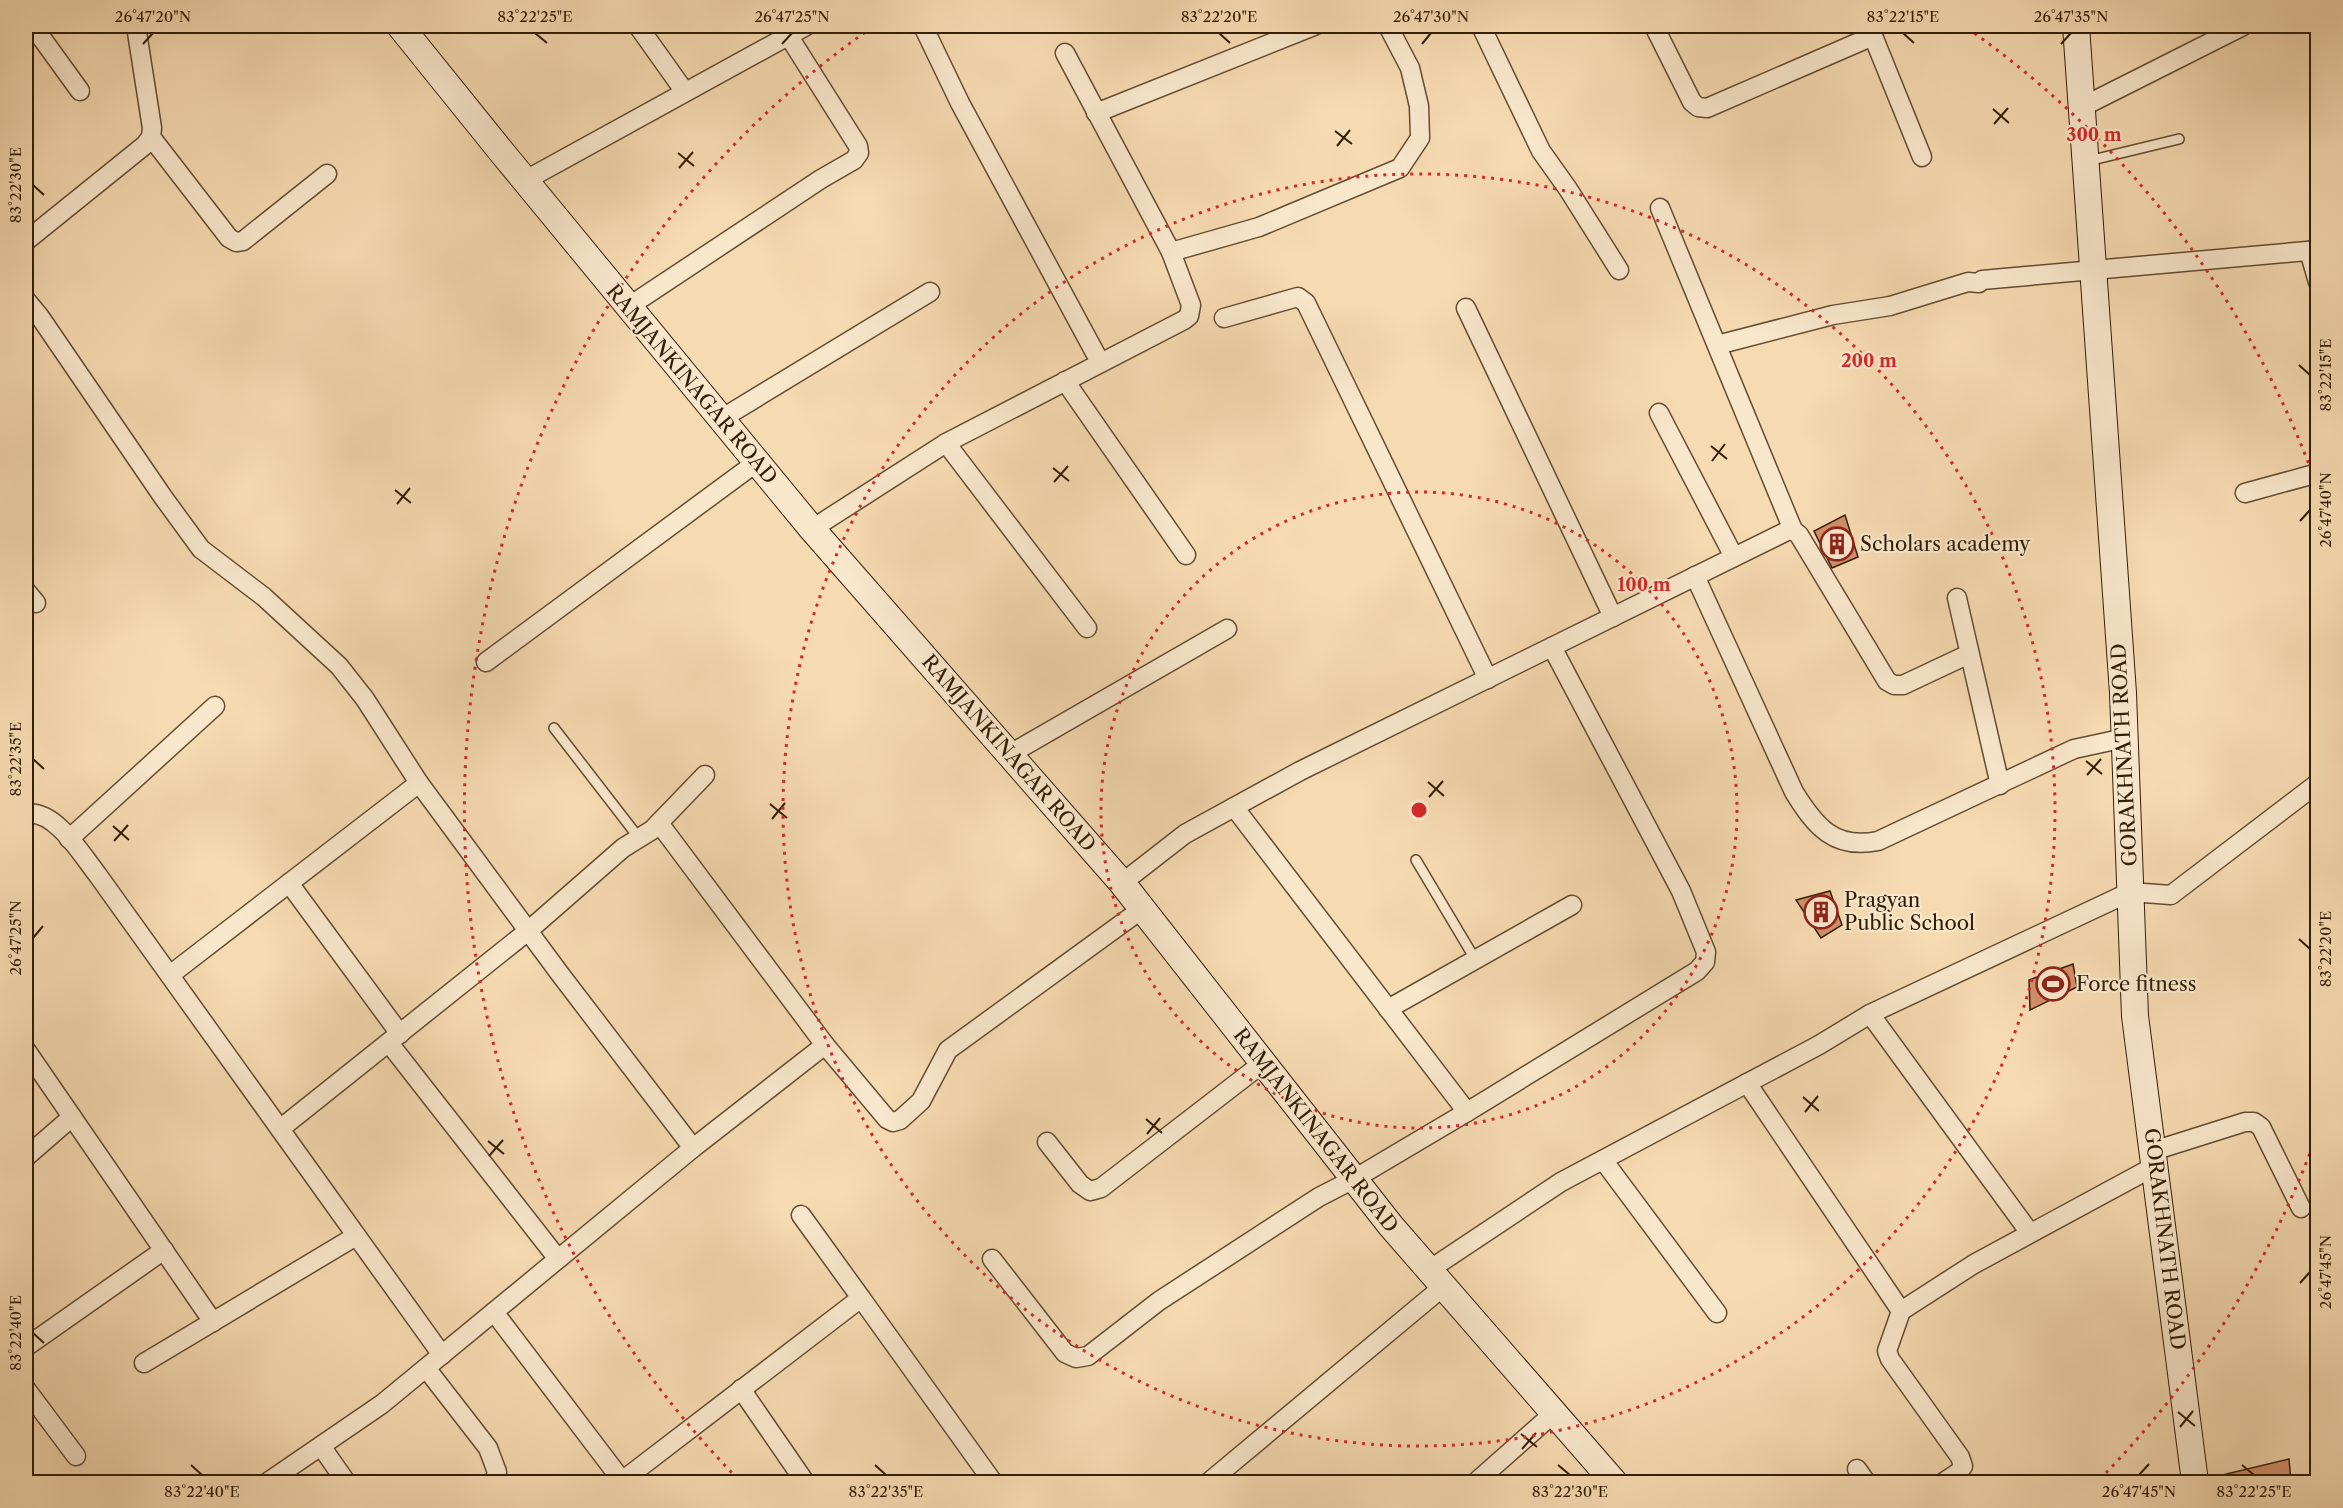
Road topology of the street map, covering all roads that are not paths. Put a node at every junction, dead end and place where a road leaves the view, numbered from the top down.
1 (33, 26) edge
2 (136, 26) edge
3 (400, 26) edge
4 (638, 26) edge
5 (806, 26) edge
6 (923, 26) edge
7 (1314, 26) edge
8 (1388, 26) edge
9 (1481, 26) edge
10 (1654, 26) edge
11 (2076, 26) edge
12 (2243, 26) edge
13 (1871, 31) edge
14 (788, 35) junction
15 (1065, 53) dead end
16 (80, 91) dead end
17 (685, 92) junction
18 (2082, 107) junction
19 (1096, 113) junction
20 (151, 137) junction
21 (2179, 139) dead end
22 (1922, 157) dead end
23 (2086, 162) junction
24 (327, 174) dead end
25 (524, 181) junction
26 (1660, 208) dead end
27 (26, 241) edge
28 (2313, 250) edge
29 (1171, 252) junction
30 (2093, 269) junction
31 (1619, 270) dead end
32 (2318, 282) edge
33 (930, 292) dead end
34 (26, 300) edge
35 (628, 307) junction
36 (1466, 308) dead end
37 (1224, 318) dead end
38 (1717, 345) junction
39 (1100, 362) junction
40 (1065, 381) junction
41 (1659, 413) dead end
42 (721, 419) junction
43 (946, 443) junction
44 (757, 462) junction
45 (2318, 473) edge
46 (2246, 492) dead end
47 (812, 529) junction
48 (1793, 530) junction
49 (1186, 555) dead end
50 (1734, 557) junction
51 (1695, 576) junction
52 (1957, 598) dead end
53 (1613, 617) junction
54 (1087, 628) dead end
55 (1227, 629) dead end
56 (1552, 647) junction
57 (1970, 654) junction
58 (486, 662) dead end
59 (1488, 679) junction
60 (215, 706) dead end
61 (554, 728) dead end
62 (2125, 738) junction
63 (1010, 754) junction
64 (705, 775) dead end
65 (419, 783) junction
66 (2318, 783) edge
67 (2000, 785) junction
68 (1234, 807) junction
69 (26, 814) edge
70 (659, 823) junction
71 (69, 838) junction
72 (639, 838) junction
73 (1416, 860) dead end
74 (289, 883) junction
75 (1122, 883) junction
76 (2130, 891) junction
77 (1572, 905) dead end
78 (1142, 909) junction
79 (528, 931) junction
80 (1476, 959) junction
81 (170, 975) junction
82 (1388, 1009) junction
83 (1870, 1014) junction
84 (395, 1038) junction
85 (825, 1046) junction
86 (26, 1050) edge
87 (1263, 1063) junction
88 (1747, 1083) junction
89 (1467, 1113) junction
90 (72, 1117) junction
91 (280, 1129) junction
92 (1047, 1142) dead end
93 (693, 1148) junction
94 (26, 1157) edge
95 (2154, 1158) junction
96 (1603, 1160) junction
97 (1354, 1179) junction
98 (2301, 1208) dead end
99 (801, 1215) dead end
100 (2030, 1233) junction
101 (356, 1236) junction
102 (164, 1250) junction
103 (558, 1259) junction
104 (992, 1259) dead end
105 (1436, 1278) junction
106 (861, 1298) junction
107 (1901, 1311) junction
108 (494, 1312) junction
109 (1717, 1313) dead end
110 (213, 1322) junction
111 (26, 1347) edge
112 (442, 1355) junction
113 (144, 1363) dead end
114 (426, 1368) junction
115 (26, 1389) edge
116 (741, 1389) junction
117 (1554, 1413) junction
118 (321, 1446) junction
119 (76, 1456) dead end
120 (1608, 1480) edge
121 (268, 1482) edge
122 (346, 1482) edge
123 (494, 1482) edge
124 (622, 1482) edge
125 (805, 1482) edge
126 (993, 1482) edge
127 (1209, 1482) edge
128 (1476, 1482) edge
129 (1944, 1482) edge
130 (2195, 1482) edge

1 - 16 street
2 - 20 street
3 - 25 street, RAMJANKINAGAR ROAD
4 - 17 street
5 - 14 street
6 - 39 street
7 - 19 street
8 - 29 street
9 - 31 street
10 - 13 street
11 - 18 street, GORAKHNATH ROAD
12 - 18 street
13 - 22 street
14 - 17 street
14 - 35 street
15 - 19 street
17 - 25 street
18 - 23 street, GORAKHNATH ROAD
19 - 29 street
20 - 24 street
20 - 27 street
21 - 23 lane
23 - 30 street, GORAKHNATH ROAD
25 - 35 street, RAMJANKINAGAR ROAD
26 - 38 street
28 - 30 street
28 - 32 street
29 - 39 street
30 - 38 street
30 - 62 street, GORAKHNATH ROAD
33 - 42 street
34 - 65 street
35 - 42 street, RAMJANKINAGAR ROAD
36 - 53 street
37 - 59 street
38 - 48 street
39 - 40 street
40 - 43 street
40 - 49 street
41 - 50 street
42 - 44 street, RAMJANKINAGAR ROAD
43 - 47 street
43 - 54 street
44 - 47 street, RAMJANKINAGAR ROAD
44 - 58 street
45 - 46 street
47 - 63 street, RAMJANKINAGAR ROAD
48 - 50 street
48 - 57 street
50 - 51 street
51 - 53 street
51 - 67 street
52 - 57 street
53 - 56 street
55 - 63 street
56 - 59 street
56 - 89 street
57 - 67 street
59 - 68 street
60 - 71 street
61 - 72 lane
62 - 67 street
62 - 76 street, GORAKHNATH ROAD
63 - 75 street, RAMJANKINAGAR ROAD
64 - 70 street
65 - 74 street
65 - 79 street
66 - 76 street
68 - 75 street
68 - 82 street
69 - 71 street
70 - 72 street
70 - 85 street
71 - 81 street
72 - 79 street
73 - 80 lane
74 - 81 street
74 - 84 street
75 - 78 street, RAMJANKINAGAR ROAD
76 - 83 street
76 - 95 street, GORAKHNATH ROAD
77 - 80 street
78 - 85 street
78 - 87 street, RAMJANKINAGAR ROAD
79 - 84 street
79 - 93 street
80 - 82 street
81 - 91 street
82 - 89 street
83 - 88 street
83 - 100 street
84 - 91 street
84 - 103 street
85 - 93 street
86 - 90 street
87 - 92 street
87 - 97 street, RAMJANKINAGAR ROAD
88 - 96 street
88 - 107 street
89 - 97 street
90 - 94 street
90 - 102 street
91 - 101 street
93 - 103 street
95 - 98 street
95 - 100 street
95 - 130 street, GORAKHNATH ROAD
96 - 105 street
96 - 109 street
97 - 104 street
97 - 105 street, RAMJANKINAGAR ROAD
99 - 106 street
100 - 107 street
101 - 110 street
101 - 112 street
102 - 110 street
102 - 111 street
103 - 108 street
105 - 117 street, RAMJANKINAGAR ROAD
105 - 127 street
106 - 116 street
106 - 126 street
107 - 129 street
108 - 112 street
108 - 124 street
110 - 113 street
112 - 114 street
114 - 118 street
114 - 123 street
115 - 119 street
116 - 124 street
116 - 125 street
117 - 120 street, RAMJANKINAGAR ROAD
117 - 128 street
118 - 121 street
118 - 122 street

